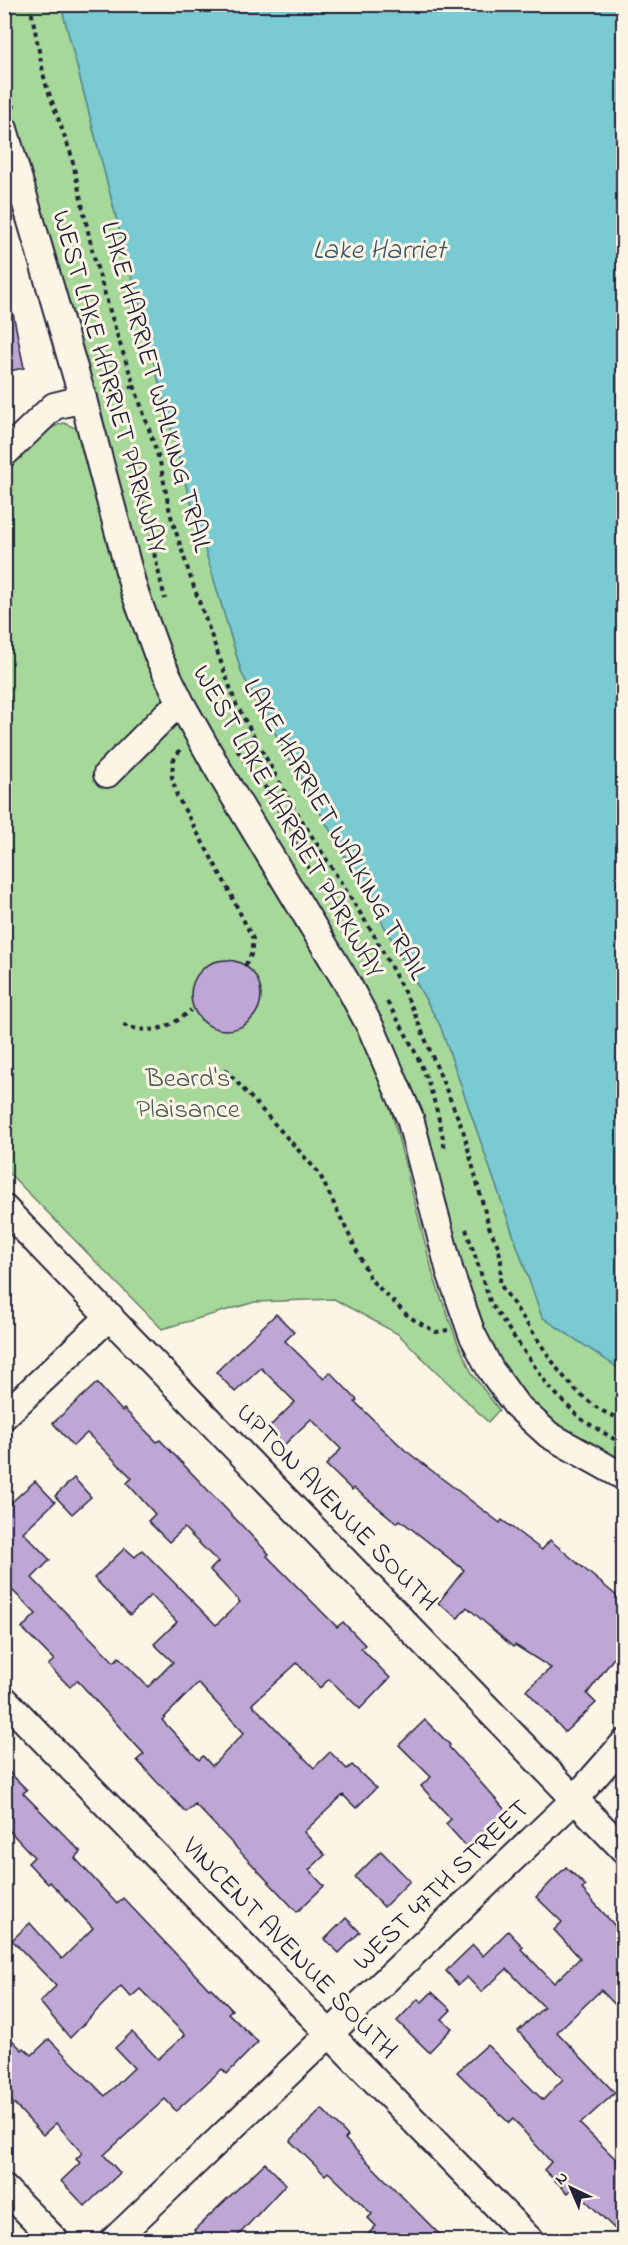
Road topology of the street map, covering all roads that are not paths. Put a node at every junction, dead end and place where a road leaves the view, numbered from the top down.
1 (10, 121) edge
2 (90, 397) junction
3 (4, 454) edge
4 (183, 707) junction
5 (107, 774) dead end
6 (4, 1208) edge
7 (110, 1316) junction
8 (4, 1416) edge
9 (624, 1477) edge
10 (4, 1699) edge
11 (624, 1743) edge
12 (574, 1800) junction
13 (624, 1850) edge
14 (330, 2035) junction
15 (4, 2188) edge
16 (55, 2241) edge
17 (114, 2241) edge
18 (530, 2241) edge

1 - 2 street, WEST LAKE HARRIET PARKWAY
2 - 3 street
2 - 4 street, WEST LAKE HARRIET PARKWAY
4 - 5 street
4 - 9 street, WEST LAKE HARRIET PARKWAY
6 - 7 street, UPTON AVENUE SOUTH
7 - 8 street
7 - 12 street, UPTON AVENUE SOUTH
10 - 14 street, VINCENT AVENUE SOUTH
11 - 12 street, WEST 47TH STREET
12 - 13 street, UPTON AVENUE SOUTH
12 - 14 street, WEST 47TH STREET
14 - 17 street, WEST 47TH STREET
14 - 18 street, VINCENT AVENUE SOUTH
15 - 16 street

